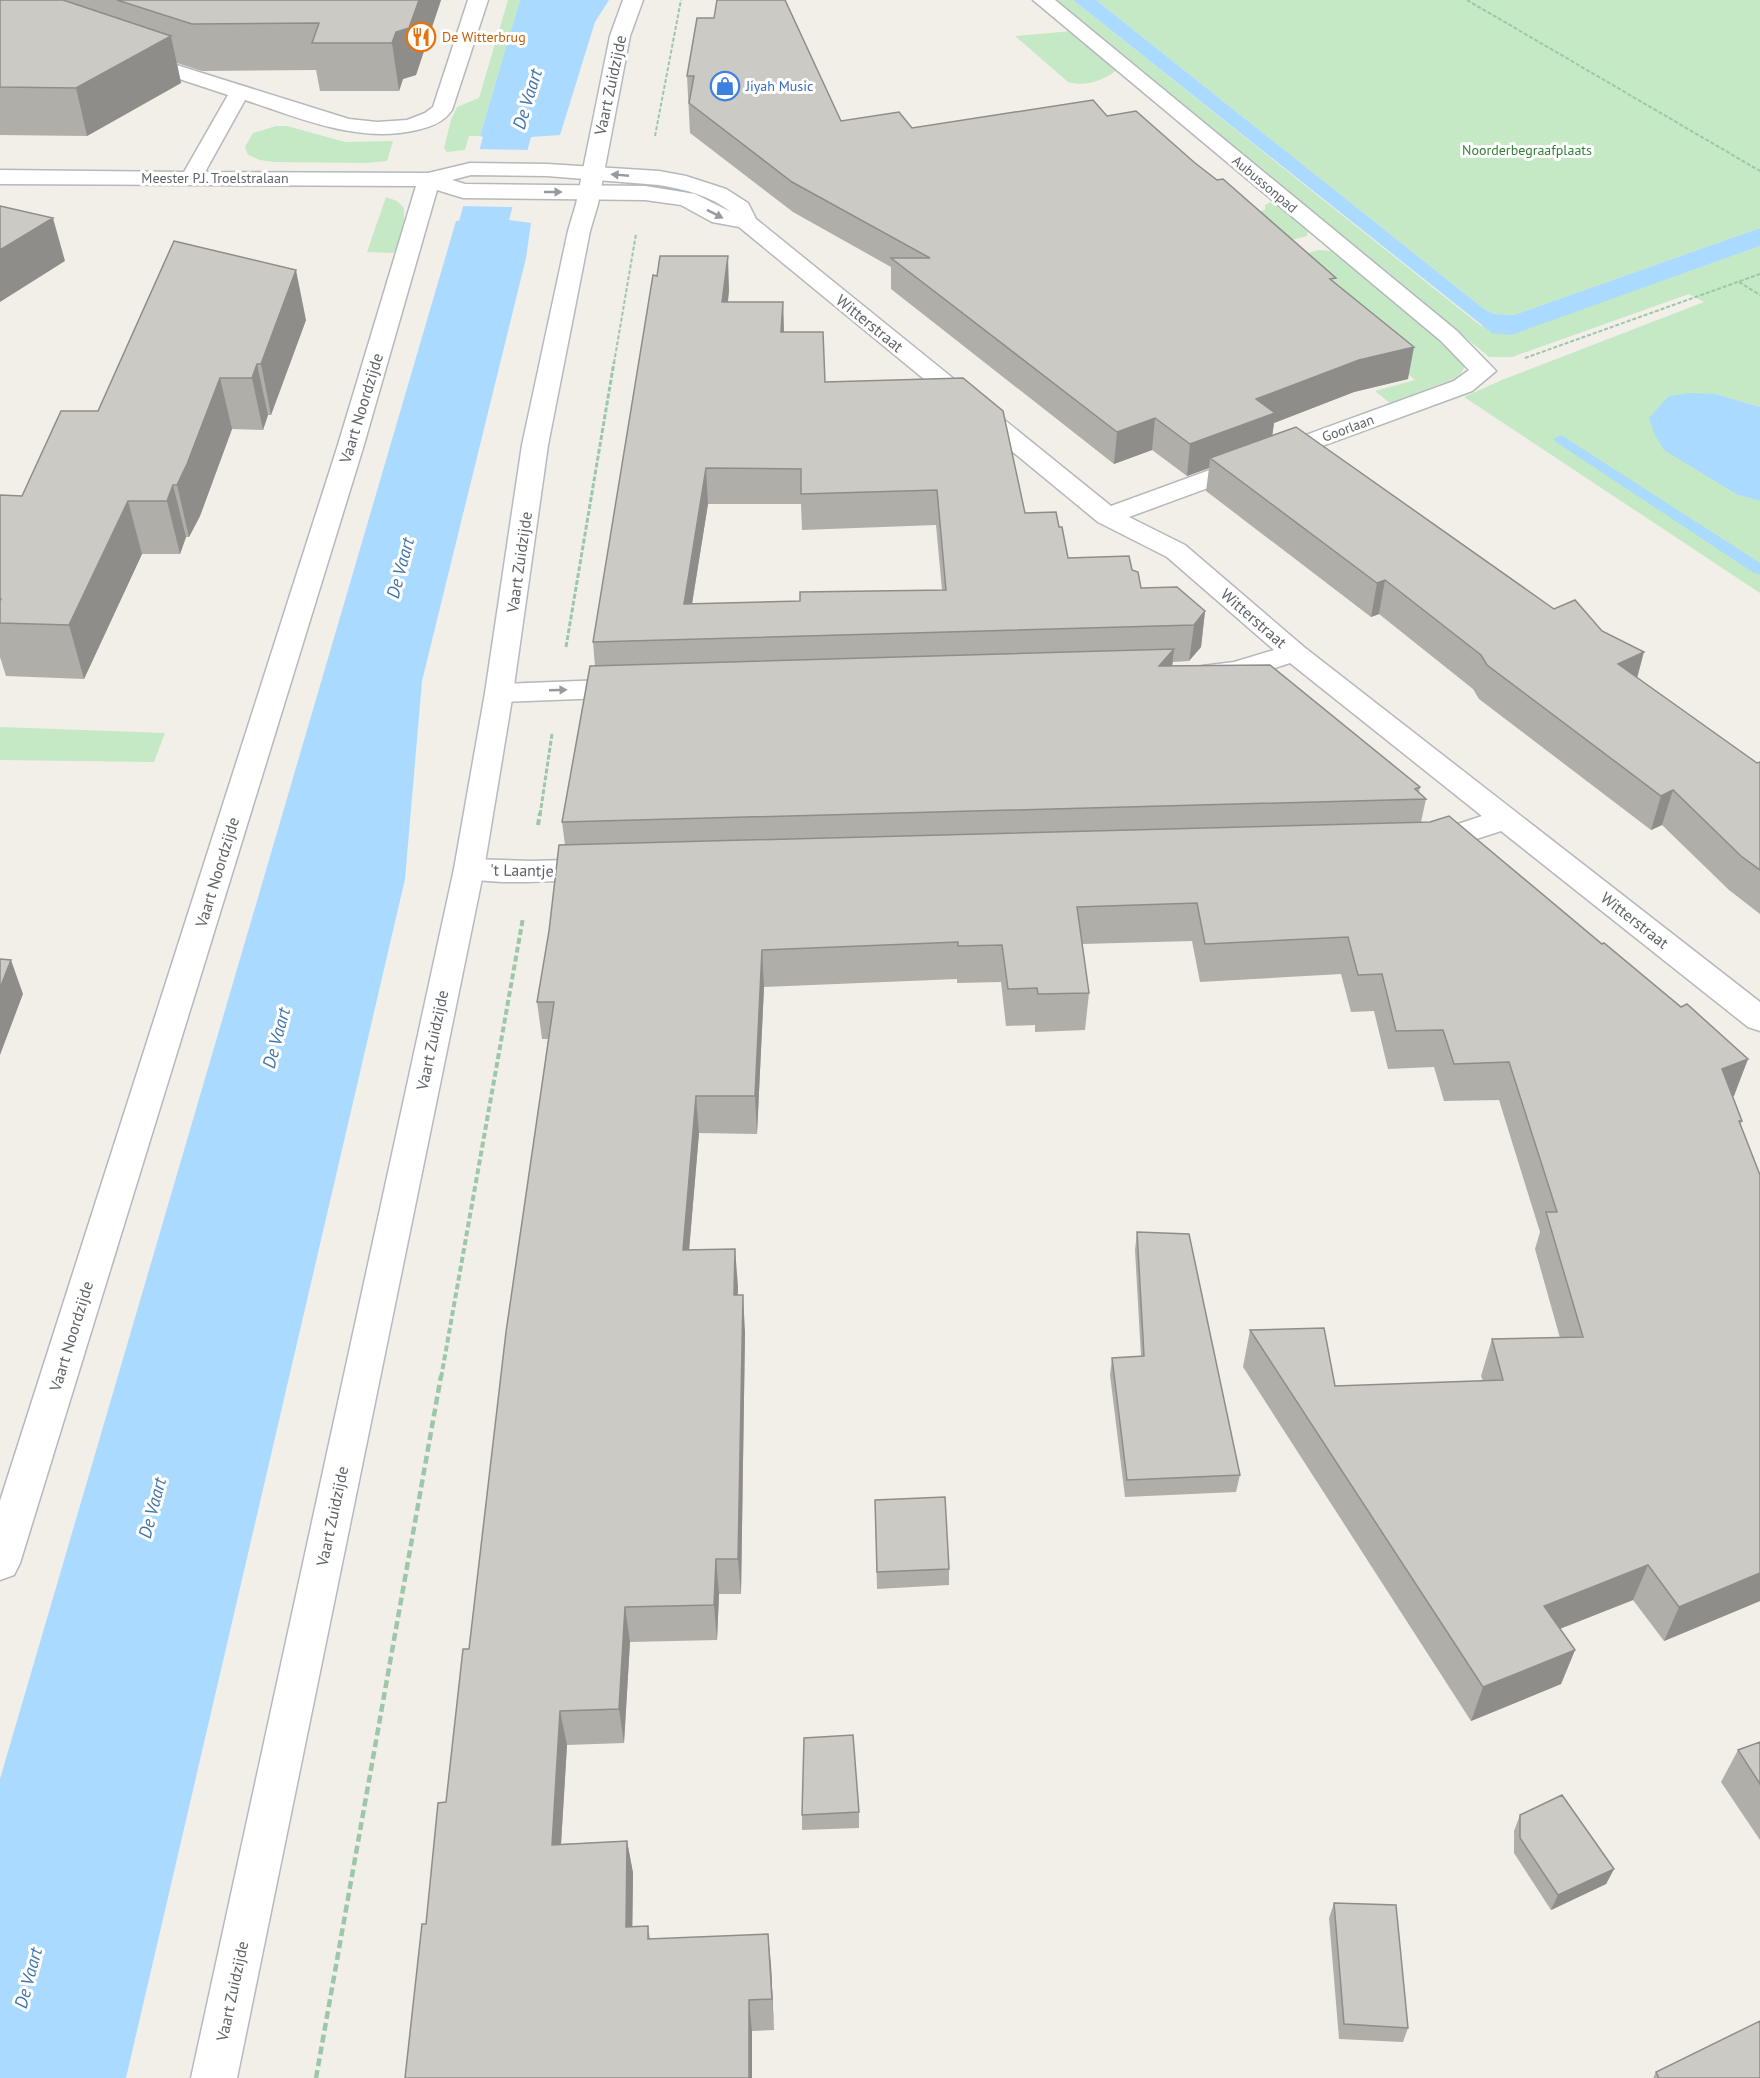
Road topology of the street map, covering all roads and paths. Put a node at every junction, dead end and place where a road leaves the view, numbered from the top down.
1 (478, 0) edge
2 (633, 0) edge
3 (681, 0) edge
4 (1044, 0) edge
5 (1467, 0) edge
6 (120, 53) edge
7 (239, 93) junction
8 (654, 140) dead end
9 (1760, 171) edge
10 (0, 177) edge
11 (191, 178) junction
12 (429, 180) junction
13 (590, 182) junction
14 (645, 192) junction
15 (746, 222) junction
16 (1760, 274) edge
17 (1738, 282) junction
18 (1760, 295) edge
19 (1536, 355) dead end
20 (1484, 371) joint
21 (1107, 516) junction
22 (1294, 653) junction
23 (1188, 672) edge
24 (662, 687) edge
25 (559, 690) junction
26 (500, 693) junction
27 (1507, 818) junction
28 (1398, 848) edge
29 (625, 868) edge
30 (468, 869) junction
31 (531, 871) junction
32 (1760, 1019) edge
33 (0, 1563) edge
34 (214, 2078) edge
35 (316, 2078) edge

1 - 7 street
2 - 13 street, Vaart Zuidzijde
3 - 8 path
4 - 20 street, Aubussonpad
5 - 9 path
6 - 7 street
7 - 11 street
10 - 11 street, Meester P.J. Troelstralaan
11 - 12 street, Meester P.J. Troelstralaan
12 -> 13 street, Meester P.J. Troelstralaan
12 - 13 street, Meester P.J. Troelstralaan
12 - 33 street, Vaart Noordzijde
13 - 14 street, Witterstraat
15 -> 13 street, Witterstraat
13 - 26 street, Vaart Zuidzijde
14 -> 15 street, Witterstraat
14 - 25 path
15 - 21 street, Witterstraat
16 - 17 path
17 - 18 path
17 - 19 path
20 - 21 street, Goorlaan
21 - 22 street, Witterstraat
22 - 23 street
22 - 27 street, Witterstraat
24 - 25 street
26 -> 25 street
25 - 31 path
26 - 30 street, Vaart Zuidzijde
27 - 28 street
27 - 32 street, Witterstraat
29 - 31 street, 't Laantje
30 - 31 street, 't Laantje
30 - 34 street, Vaart Zuidzijde
31 - 35 path

